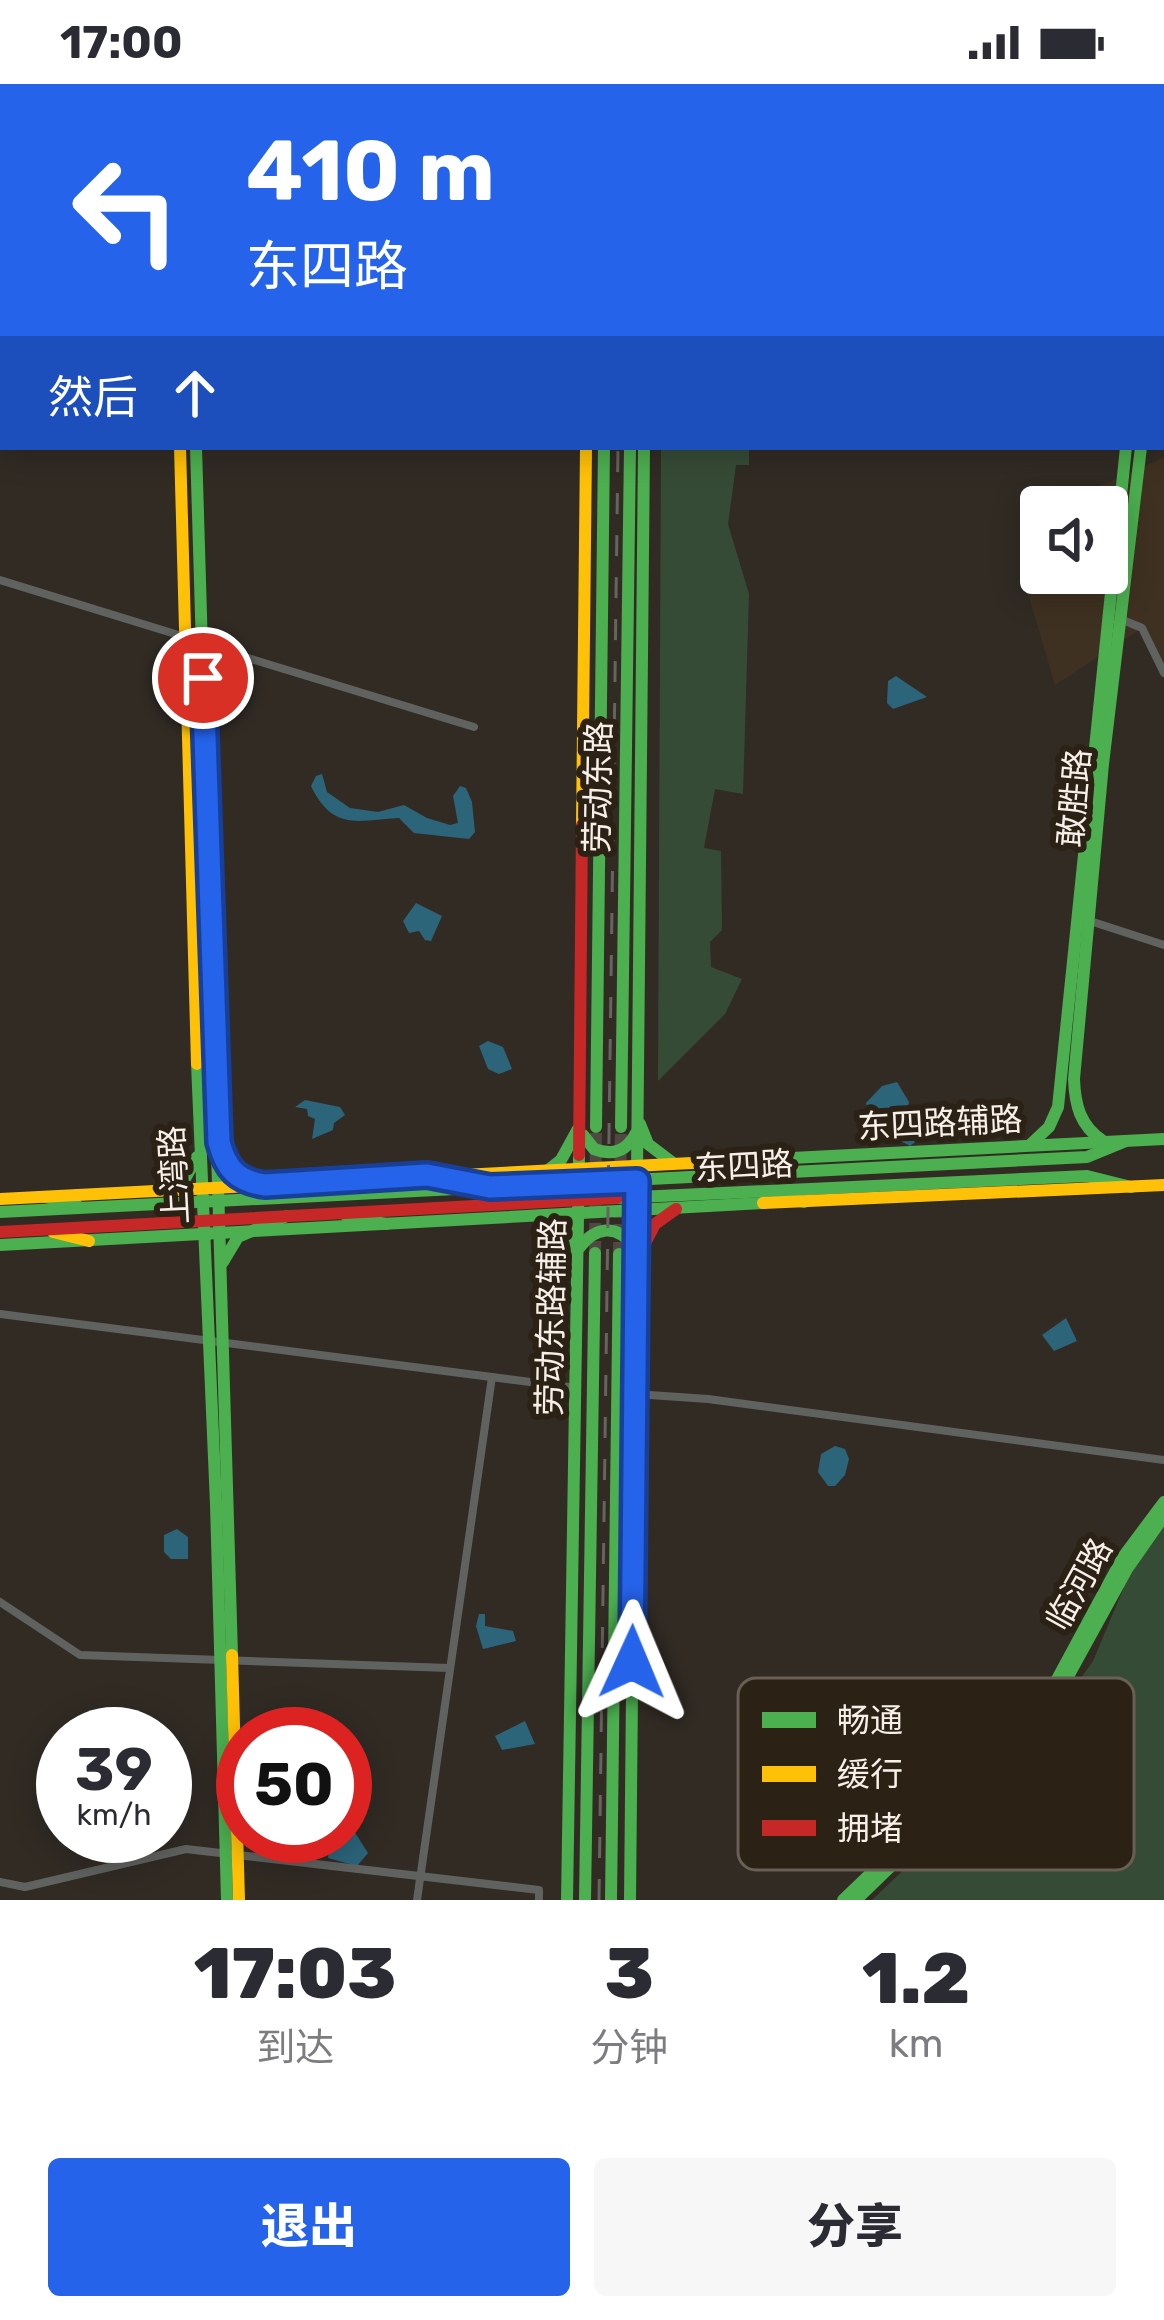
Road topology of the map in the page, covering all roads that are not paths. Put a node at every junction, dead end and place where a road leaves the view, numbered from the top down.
1 (180, 450) edge
2 (196, 450) edge
3 (586, 450) edge
4 (604, 450) edge
5 (630, 450) edge
6 (644, 450) edge
7 (1126, 450) edge
8 (1141, 450) edge
9 (0, 580) edge
10 (1123, 620) junction
11 (187, 638) junction
12 (202, 644) junction
13 (1164, 673) edge
14 (474, 727) dead end
15 (1090, 921) junction
16 (1164, 945) edge
17 (638, 1111) junction
18 (580, 1120) junction
19 (596, 1127) tunnel mouth
20 (621, 1127) tunnel mouth
21 (638, 1130) junction
22 (1164, 1139) edge
23 (1126, 1141) junction
24 (199, 1142) junction
25 (219, 1142) junction
26 (1106, 1142) junction
27 (1031, 1144) junction
28 (744, 1161) junction
29 (682, 1165) junction
30 (796, 1172) junction
31 (543, 1173) junction
32 (637, 1174) junction
33 (437, 1176) junction
34 (580, 1177) junction
35 (676, 1180) junction
36 (265, 1185) junction
37 (1164, 1185) edge
38 (511, 1186) junction
39 (490, 1187) junction
40 (1131, 1187) junction
41 (167, 1192) junction
42 (755, 1192) junction
43 (220, 1195) junction
44 (202, 1196) junction
45 (45, 1197) junction
46 (0, 1198) edge
47 (680, 1201) junction
48 (804, 1202) junction
49 (637, 1203) junction
50 (137, 1205) junction
51 (579, 1207) junction
52 (91, 1208) junction
53 (0, 1212) edge
54 (326, 1214) junction
55 (287, 1216) junction
56 (531, 1216) junction
57 (386, 1224) junction
58 (204, 1226) junction
59 (220, 1226) junction
60 (44, 1229) junction
61 (253, 1230) junction
62 (0, 1232) edge
63 (162, 1237) junction
64 (88, 1241) junction
65 (0, 1245) edge
66 (595, 1253) tunnel mouth
67 (619, 1254) tunnel mouth
68 (579, 1256) junction
69 (637, 1256) junction
70 (206, 1269) junction
71 (636, 1274) junction
72 (220, 1277) junction
73 (0, 1314) edge
74 (215, 1341) junction
75 (492, 1377) junction
76 (578, 1388) junction
77 (635, 1394) junction
78 (1164, 1460) edge
79 (1164, 1502) edge
80 (1164, 1516) edge
81 (0, 1602) edge
82 (225, 1661) junction
83 (449, 1668) junction
84 (1058, 1678) edge
85 (1067, 1678) edge
86 (226, 1707) edge
87 (216, 1852) edge
88 (229, 1863) edge
89 (232, 1863) edge
90 (308, 1863) edge
91 (874, 1870) edge
92 (887, 1870) edge
93 (420, 1876) junction
94 (0, 1882) edge
95 (227, 1900) edge
96 (239, 1900) edge
97 (417, 1900) edge
98 (539, 1900) edge
99 (567, 1900) edge
100 (585, 1900) edge
101 (610, 1900) edge
102 (630, 1900) edge
103 (843, 1900) edge
104 (856, 1900) edge

1 - 11 main road, 上湾路
2 - 12 main road, 上湾路
3 - 18 main road, 劳动东路辅路
4 - 19 main road, 劳动东路
5 - 20 main road, 劳动东路
6 - 17 main road
7 - 27 main road, 敢胜路
8 - 10 main road, 敢胜路
9 - 11 street
10 - 13 street
10 - 15 main road, 敢胜路
11 - 24 main road, 上湾路
12 - 14 street
12 - 25 main road, 上湾路
15 - 16 street
15 - 26 main road, 敢胜路
17 - 21 main road
17 - 29 main road
18 - 21 main road
18 - 31 main road
18 - 34 main road, 劳动东路辅路
21 - 32 main road
22 - 23 main road, 东四路辅路
23 - 26 main road, 东四路辅路
23 - 30 main road, 东四路
24 - 41 main road
24 - 44 main road, 上湾路
25 - 36 main road
25 - 43 main road, 上湾路
26 - 27 main road, 东四路辅路
27 - 28 main road, 东四路辅路
28 - 29 main road, 东四路辅路
28 - 30 main road
29 - 32 main road, 东四路辅路
30 - 35 main road, 东四路
31 - 33 main road
31 - 34 main road
31 - 38 main road
32 - 34 main road, 东四路
32 - 35 main road, 东四路
32 - 49 main road
33 - 36 main road
33 - 39 main road
34 - 38 main road, 东四路
34 - 51 main road, 劳动东路辅路
35 - 47 main road
36 - 43 main road
37 - 40 main road
38 - 39 main road, 东四路
39 - 43 main road, 东四路
40 - 42 main road, 东四路
40 - 48 main road
41 - 44 main road
41 - 45 main road
41 - 50 main road
42 - 47 main road, 东四路
42 - 48 main road
43 - 44 main road, 东四路
43 - 59 main road, 上湾路
44 - 50 main road, 东四路
44 - 58 main road, 上湾路
45 - 46 main road
45 - 52 main road
47 - 48 main road
47 - 49 main road, 东四路
47 - 71 main road
49 - 51 main road, 东四路
49 - 69 main road
50 - 52 main road, 东四路
51 - 54 main road, 东四路
51 - 56 main road
51 - 68 main road, 劳动东路辅路
52 - 53 main road, 东四路
54 - 55 main road, 东四路
54 - 57 main road
55 - 59 main road, 东四路
55 - 61 main road
56 - 57 main road
56 - 68 main road
57 - 61 main road
58 - 59 main road, 东四路
58 - 60 main road, 东四路
58 - 63 main road
58 - 70 main road, 上湾路
59 - 61 main road
59 - 72 main road, 上湾路
60 - 62 main road, 东四路
60 - 64 main road
61 - 72 main road
63 - 64 main road
63 - 70 main road
64 - 65 main road
66 - 100 main road
67 - 101 main road
68 - 69 main road
68 - 76 main road, 劳动东路辅路
69 - 71 main road
70 - 74 main road, 上湾路
71 - 77 main road
72 - 74 main road, 上湾路
73 - 74 street
74 - 75 street
74 - 82 main road, 上湾路
75 - 76 street
75 - 83 street
76 - 99 main road, 劳动东路辅路
77 - 78 street
77 - 102 main road
79 - 84 main road, 临河路
80 - 85 main road, 临河路
81 - 82 street
82 - 83 street
82 - 86 main road, 上湾路
83 - 93 street
87 - 94 street
88 - 95 main road, 上湾路
89 - 96 main road, 上湾路
90 - 93 street
91 - 103 main road, 临河路
92 - 104 main road, 临河路
93 - 97 street
93 - 98 street

